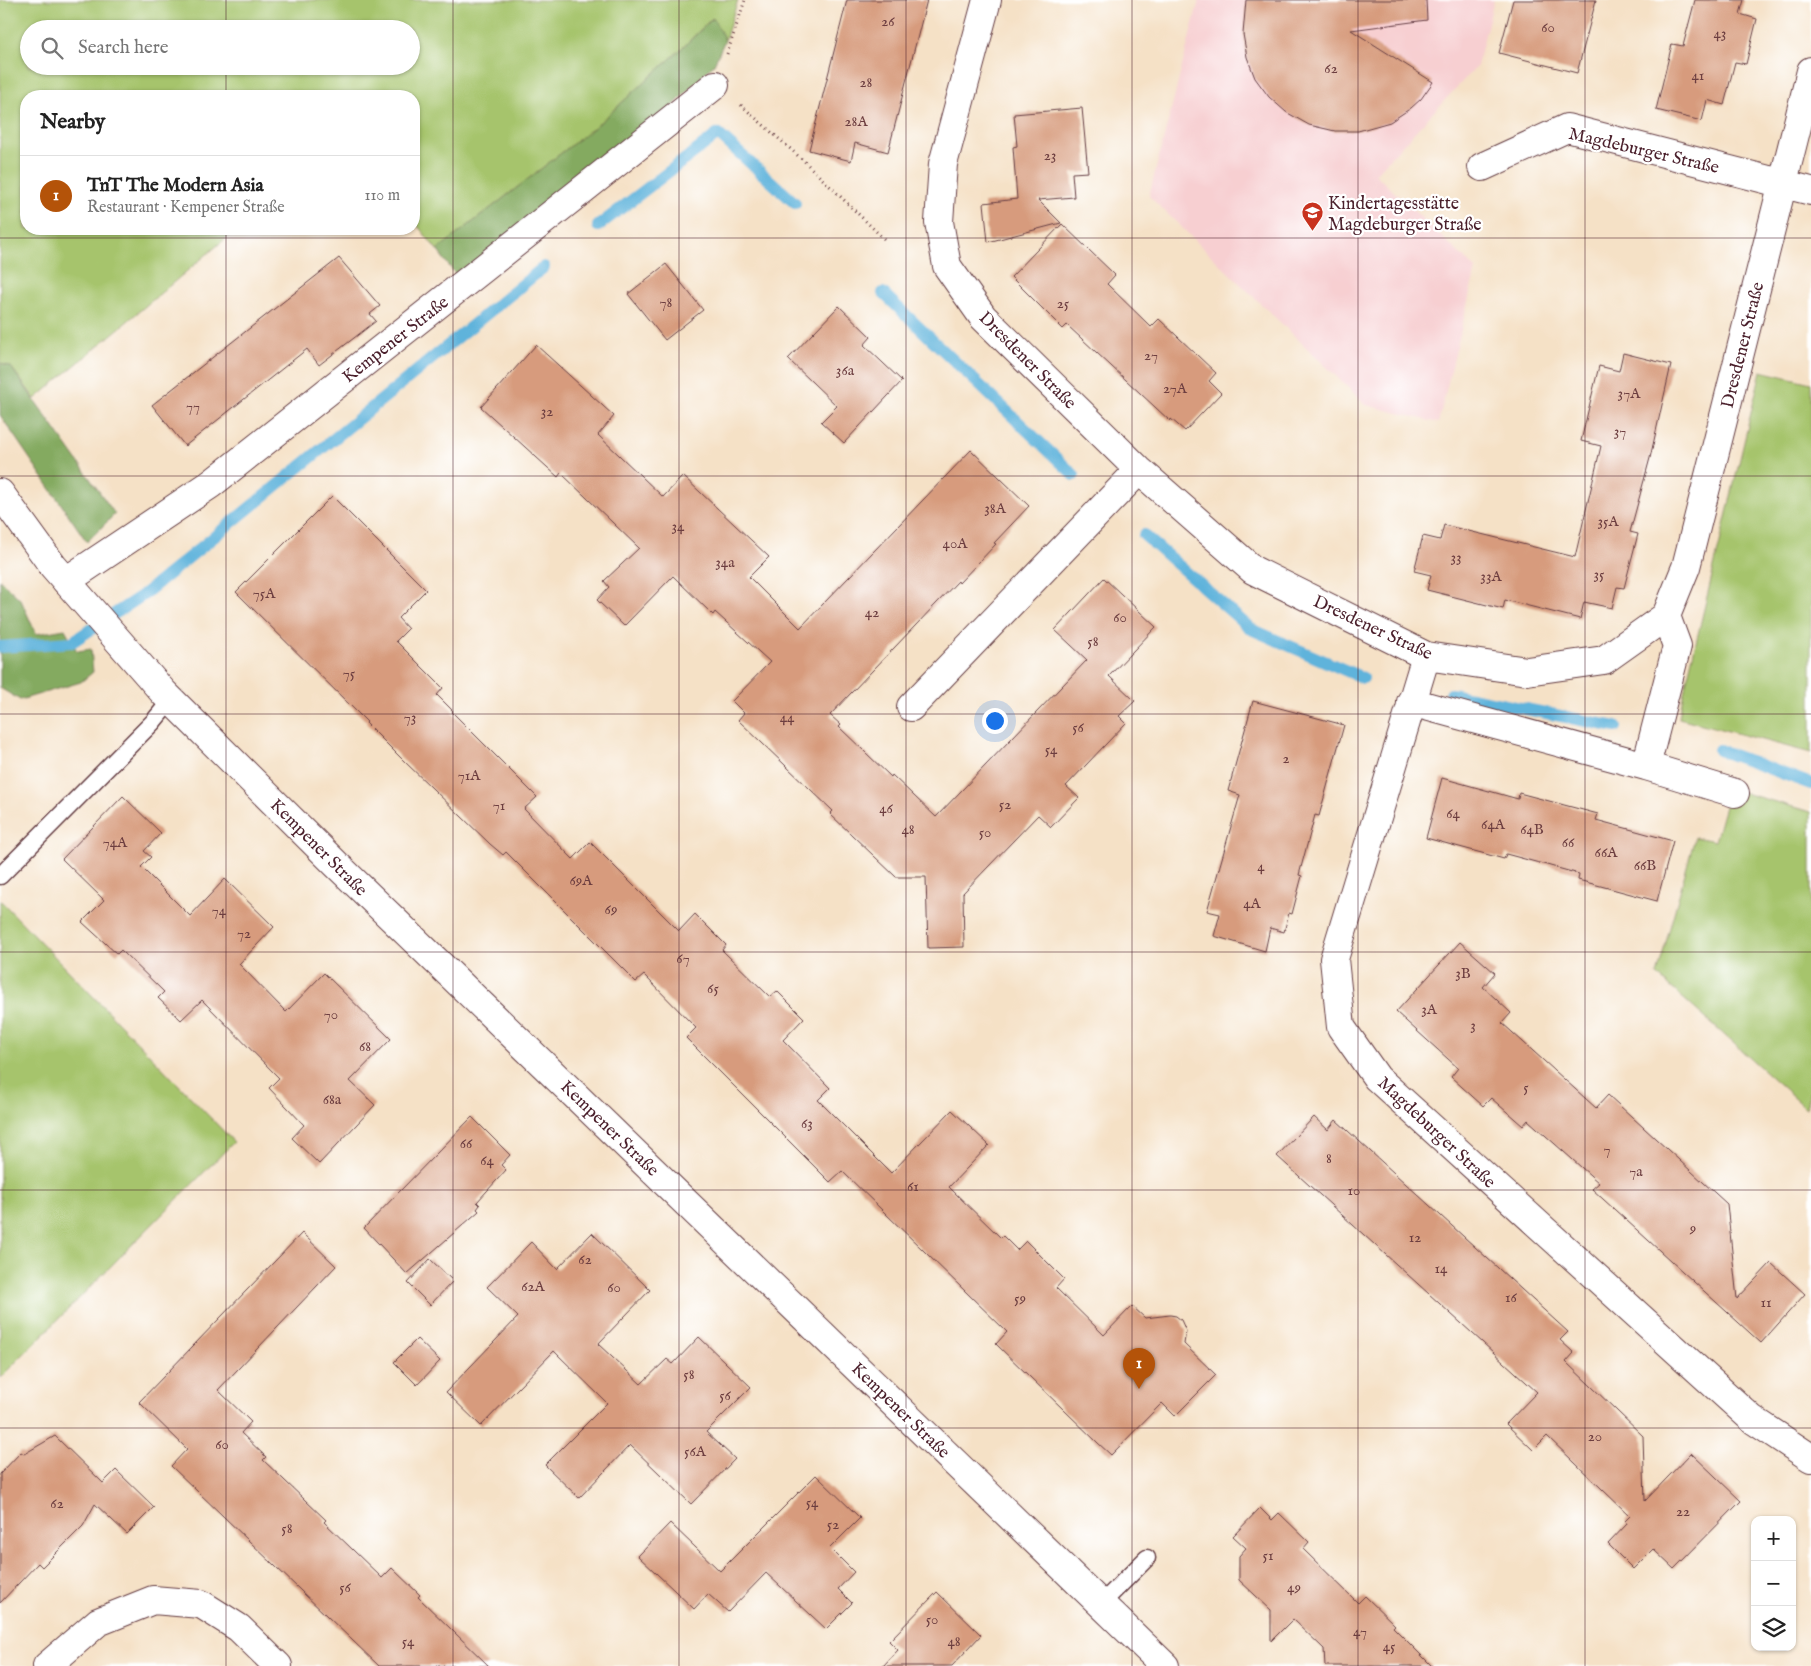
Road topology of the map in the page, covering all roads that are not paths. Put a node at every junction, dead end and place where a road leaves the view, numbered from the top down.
1 (987, 0) edge
2 (1811, 71) edge
3 (715, 85) road end
4 (1482, 167) dead end
5 (1784, 184) junction
6 (1811, 191) edge
7 (1139, 470) junction
8 (0, 493) edge
9 (59, 573) junction
10 (1666, 616) junction
11 (1426, 656) junction
12 (171, 700) junction
13 (1412, 702) junction
14 (911, 707) dead end
15 (1646, 766) junction
16 (1735, 792) dead end
17 (0, 876) edge
18 (1811, 1458) edge
19 (1147, 1558) dead end
20 (1101, 1604) junction
21 (47, 1666) edge
22 (278, 1666) edge
23 (1165, 1666) edge

1 - 7 street, Dresdener Straße
2 - 5 street, Dresdener Straße
3 - 9 street, Kempener Straße
4 - 5 street, Magdeburger Straße
5 - 6 street, Magdeburger Straße
5 - 10 street, Dresdener Straße
7 - 11 street, Dresdener Straße
7 - 14 street
8 - 9 street, Kempener Straße
9 - 12 street, Kempener Straße
10 - 11 street, Dresdener Straße
10 - 15 street
11 - 13 street, Magdeburger Straße
12 - 17 lane
12 - 20 street, Kempener Straße
13 - 15 street
13 - 18 street, Magdeburger Straße
15 - 16 street
19 - 20 lane
20 - 23 street, Kempener Straße
21 - 22 street

